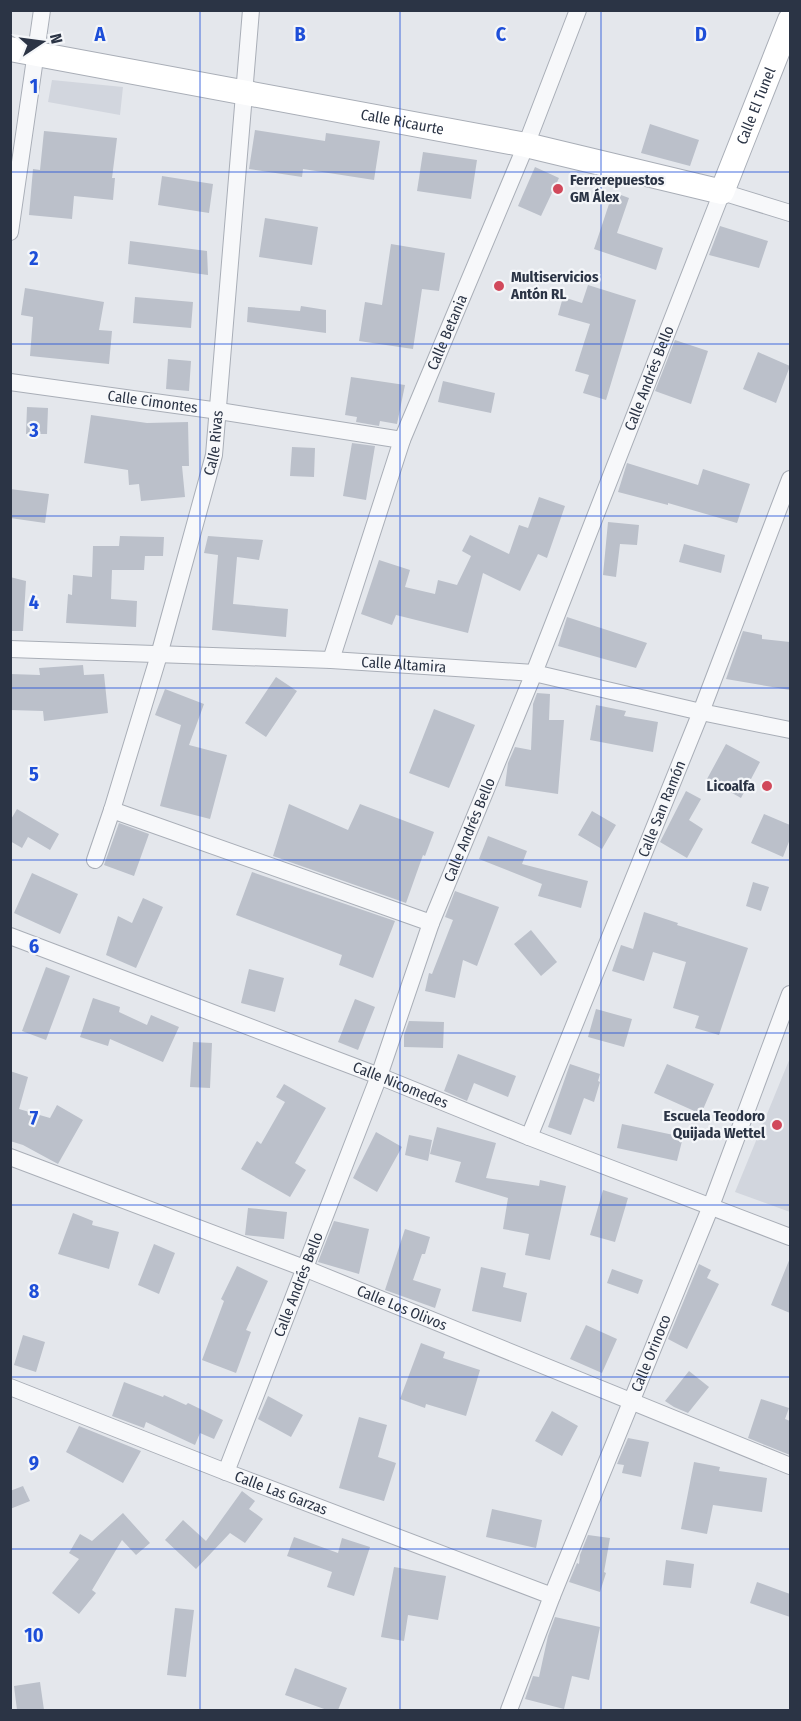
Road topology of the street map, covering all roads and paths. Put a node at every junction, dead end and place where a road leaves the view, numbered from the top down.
1 (42, 10) edge
2 (251, 10) edge
3 (578, 10) edge
4 (790, 20) edge
5 (10, 49) edge
6 (35, 53) junction
7 (244, 92) junction
8 (526, 145) junction
9 (722, 192) junction
10 (790, 213) edge
11 (10, 232) edge
12 (10, 382) edge
13 (219, 411) junction
14 (402, 440) junction
15 (790, 479) edge
16 (10, 649) edge
17 (159, 655) junction
18 (331, 660) junction
19 (534, 673) junction
20 (701, 712) junction
21 (790, 730) edge
22 (112, 810) junction
23 (94, 860) dead end
24 (431, 923) junction
25 (10, 936) edge
26 (790, 994) edge
27 (786, 1019) edge
28 (380, 1076) junction
29 (530, 1137) junction
30 (10, 1157) edge
31 (711, 1206) junction
32 (790, 1237) edge
33 (304, 1268) junction
34 (10, 1388) edge
35 (631, 1401) junction
36 (790, 1466) edge
37 (226, 1472) junction
38 (552, 1596) junction
39 (509, 1710) edge

1 - 6 street
2 - 7 street, Calle Rivas
3 - 8 street, Calle Betania
4 - 9 street, Calle El Tunel
5 - 6 street, Calle Ricaurte
6 - 7 street, Calle Ricaurte
6 - 11 street
7 - 8 street, Calle Ricaurte
7 - 13 street, Calle Rivas
8 - 9 street, Calle Ricaurte
8 - 14 street, Calle Betania
9 - 10 street, Calle Ricaurte
9 - 19 street, Calle Andrés Bello
12 - 13 street, Calle Cimontes
13 - 14 street, Calle Cimontes
13 - 17 street, Calle Rivas
14 - 18 street, Calle Betania
15 - 20 street, Calle San Ramón
16 - 17 street, Calle Altamira
17 - 18 street, Calle Altamira
17 - 22 street, Calle Rivas
18 - 19 street, Calle Altamira
19 - 20 street, Calle Altamira
19 - 24 street, Calle Andrés Bello
20 - 21 street, Calle Altamira
20 - 29 street, Calle San Ramón
22 - 23 street, Calle Rivas
22 - 24 street
24 - 28 street, Calle Andrés Bello
25 - 28 street, Calle Nicomedes
26 - 27 street, Calle Orinoco
27 - 31 street, Calle Orinoco
28 - 29 street, Calle Nicomedes
28 - 33 street, Calle Andrés Bello
29 - 31 street, Calle Nicomedes
30 - 33 street, Calle Los Olivos
31 - 32 street, Calle Nicomedes
31 - 35 street, Calle Orinoco
33 - 35 street, Calle Los Olivos
33 - 37 street, Calle Andrés Bello
34 - 37 street, Calle Las Garzas
35 - 36 street, Calle Los Olivos
35 - 38 street, Calle Orinoco
37 - 38 street, Calle Las Garzas
38 - 39 street, Calle Orinoco

